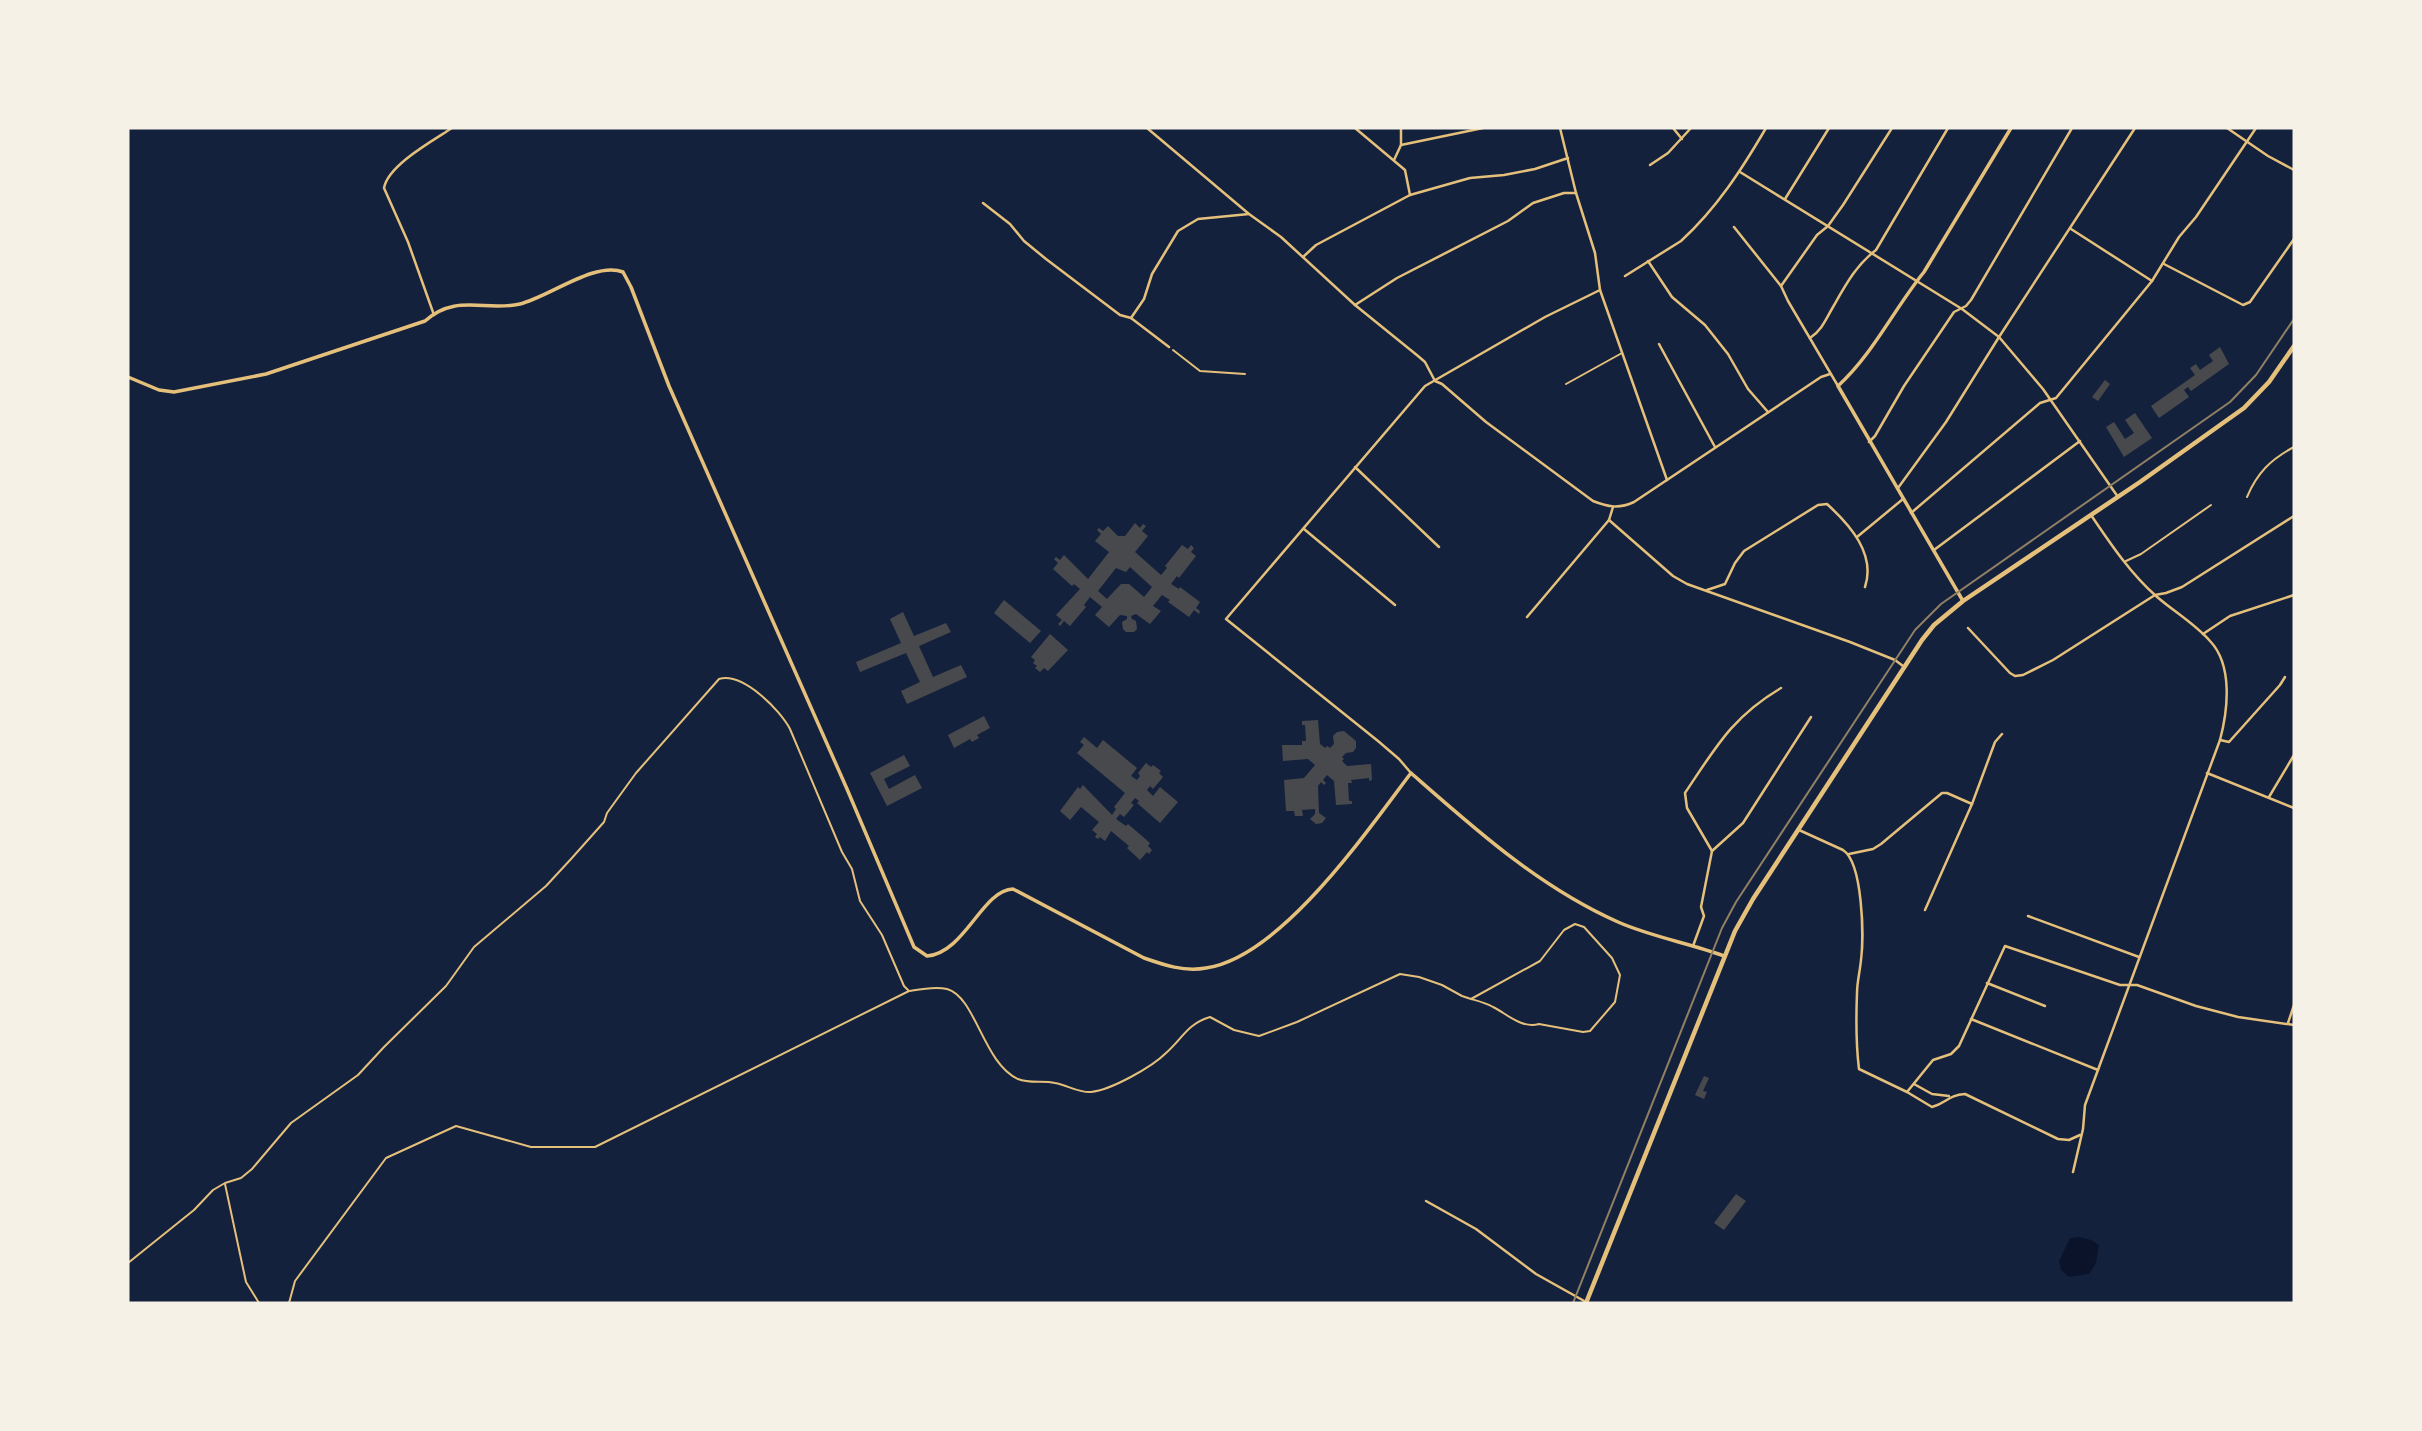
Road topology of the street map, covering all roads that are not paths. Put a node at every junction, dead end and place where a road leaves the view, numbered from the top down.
1 (452, 128) edge
2 (1147, 128) edge
3 (1354, 128) edge
4 (1401, 128) edge
5 (1483, 128) edge
6 (1560, 128) edge
7 (1673, 128) edge
8 (1691, 128) edge
9 (1766, 128) edge
10 (1829, 128) edge
11 (1892, 128) edge
12 (1948, 128) edge
13 (2011, 128) edge
14 (2072, 128) edge
15 (2135, 128) edge
16 (2227, 128) edge
17 (2256, 128) edge
18 (1682, 139) junction
19 (2249, 142) junction
20 (1401, 145) junction
21 (1568, 158) junction
22 (1394, 160) junction
23 (1650, 165) dead end
24 (2294, 170) edge
25 (1740, 172) junction
26 (1577, 193) junction
27 (1410, 195) junction
28 (1786, 200) junction
29 (983, 203) dead end
30 (1249, 214) junction
31 (1828, 226) junction
32 (1734, 227) dead end
33 (2071, 229) junction
34 (2294, 239) edge
35 (1871, 253) junction
36 (1303, 257) junction
37 (1648, 261) junction
38 (2164, 264) junction
39 (1625, 276) dead end
40 (1916, 281) junction
41 (2152, 281) junction
42 (1782, 286) junction
43 (1600, 290) junction
44 (1355, 305) junction
45 (1962, 309) junction
46 (434, 315) junction
47 (1131, 318) junction
48 (1999, 337) junction
49 (1810, 338) junction
50 (1659, 344) dead end
51 (2294, 346) edge
52 (1169, 347) road end
53 (1623, 353) junction
54 (1830, 374) junction
55 (128, 377) edge
56 (1434, 382) junction
57 (1566, 384) dead end
58 (1838, 386) junction
59 (2050, 399) junction
60 (1769, 412) junction
61 (2080, 441) junction
62 (1869, 442) junction
63 (1715, 447) junction
64 (2294, 447) edge
65 (1355, 467) junction
66 (1667, 481) junction
67 (1897, 490) junction
68 (2118, 497) junction
69 (2247, 498) dead end
70 (1903, 499) junction
71 (2211, 505) dead end
72 (1613, 508) junction
73 (1911, 513) junction
74 (2091, 515) junction
75 (2294, 516) edge
76 (1609, 520) junction
77 (1304, 529) junction
78 (1857, 537) junction
79 (1439, 547) dead end
80 (1933, 551) junction
81 (2125, 562) junction
82 (1865, 587) dead end
83 (1704, 590) junction
84 (2155, 595) junction
85 (2294, 595) edge
86 (1963, 601) junction
87 (1395, 605) dead end
88 (1527, 617) dead end
89 (1968, 628) dead end
90 (2203, 634) junction
91 (1904, 666) junction
92 (2285, 677) dead end
93 (1781, 688) dead end
94 (1811, 717) dead end
95 (2002, 734) dead end
96 (2220, 740) junction
97 (2294, 755) edge
98 (1411, 773) junction
99 (2207, 774) junction
100 (2269, 797) junction
101 (1972, 804) junction
102 (2294, 808) edge
103 (1798, 830) junction
104 (1712, 851) junction
105 (1849, 854) junction
106 (1925, 910) dead end
107 (2028, 916) dead end
108 (1693, 946) junction
109 (1724, 956) junction
110 (2139, 957) junction
111 (1987, 983) junction
112 (2129, 986) junction
113 (2294, 1005) edge
114 (2045, 1006) dead end
115 (1971, 1019) junction
116 (2288, 1023) junction
117 (2294, 1025) edge
118 (2098, 1070) junction
119 (1914, 1084) junction
120 (1907, 1091) junction
121 (1949, 1096) junction
122 (2081, 1134) junction
123 (2073, 1172) dead end
124 (1426, 1201) dead end
125 (1586, 1303) edge

1 - 46 street
2 - 30 street
3 - 22 street
4 - 20 street
5 - 20 street
6 - 21 street
7 - 18 street
8 - 18 street
9 - 25 street
10 - 28 street
11 - 31 street
12 - 35 street
13 - 40 street
14 - 45 street
15 - 33 street
16 - 19 street
17 - 19 street
18 - 23 street
19 - 24 street
19 - 38 street
20 - 22 street
21 - 26 street
21 - 27 street
22 - 27 street
25 - 28 street
25 - 37 street
26 - 43 street
26 - 44 street
27 - 36 street
28 - 31 street
29 - 47 street
30 - 36 street
30 - 47 street
31 - 35 street
31 - 42 street
32 - 42 street
33 - 41 street
33 - 48 street
34 - 38 street
35 - 40 street
35 - 49 street
36 - 44 street
37 - 39 street
37 - 60 street
38 - 41 street
40 - 45 street
40 - 58 street
41 - 59 street
42 - 49 street
43 - 53 street
43 - 56 street
44 - 56 street
45 - 48 street
45 - 62 street
46 - 55 street
46 - 98 street
47 - 52 street
48 - 59 street
48 - 67 street
49 - 54 street
50 - 63 street
51 - 68 highway
53 - 57 lane
53 - 66 street
54 - 58 street
54 - 60 street
56 - 65 street
56 - 72 street
58 - 62 street
59 - 61 street
59 - 73 street
60 - 63 street
61 - 68 street
61 - 80 street
62 - 67 street
63 - 66 street
64 - 69 lane
65 - 77 street
65 - 79 street
66 - 72 street
67 - 70 street
68 - 74 highway
70 - 73 street
70 - 78 street
71 - 81 lane
72 - 76 street
73 - 80 street
74 - 81 street
74 - 86 highway
75 - 84 street
76 - 83 street
76 - 88 street
77 - 87 street
77 - 98 street
78 - 82 street
78 - 83 street
80 - 86 street
81 - 84 street
83 - 91 street
84 - 89 street
84 - 90 street
85 - 90 street
86 - 91 highway
90 - 96 street
91 - 103 highway
92 - 96 street
93 - 104 street
94 - 104 street
95 - 101 street
96 - 99 street
97 - 100 street
98 - 108 street
99 - 100 street
99 - 110 street
100 - 102 street
101 - 105 street
101 - 106 street
103 - 105 street
103 - 109 highway
104 - 108 street
105 - 120 street
107 - 110 street
108 - 109 street
109 - 125 highway
110 - 112 street
111 - 112 street
111 - 114 street
111 - 115 street
112 - 116 street
112 - 118 street
113 - 116 street
115 - 118 street
115 - 119 street
116 - 117 street
118 - 122 street
119 - 120 street
119 - 121 street
120 - 121 street
121 - 122 street
122 - 123 street
124 - 125 street

